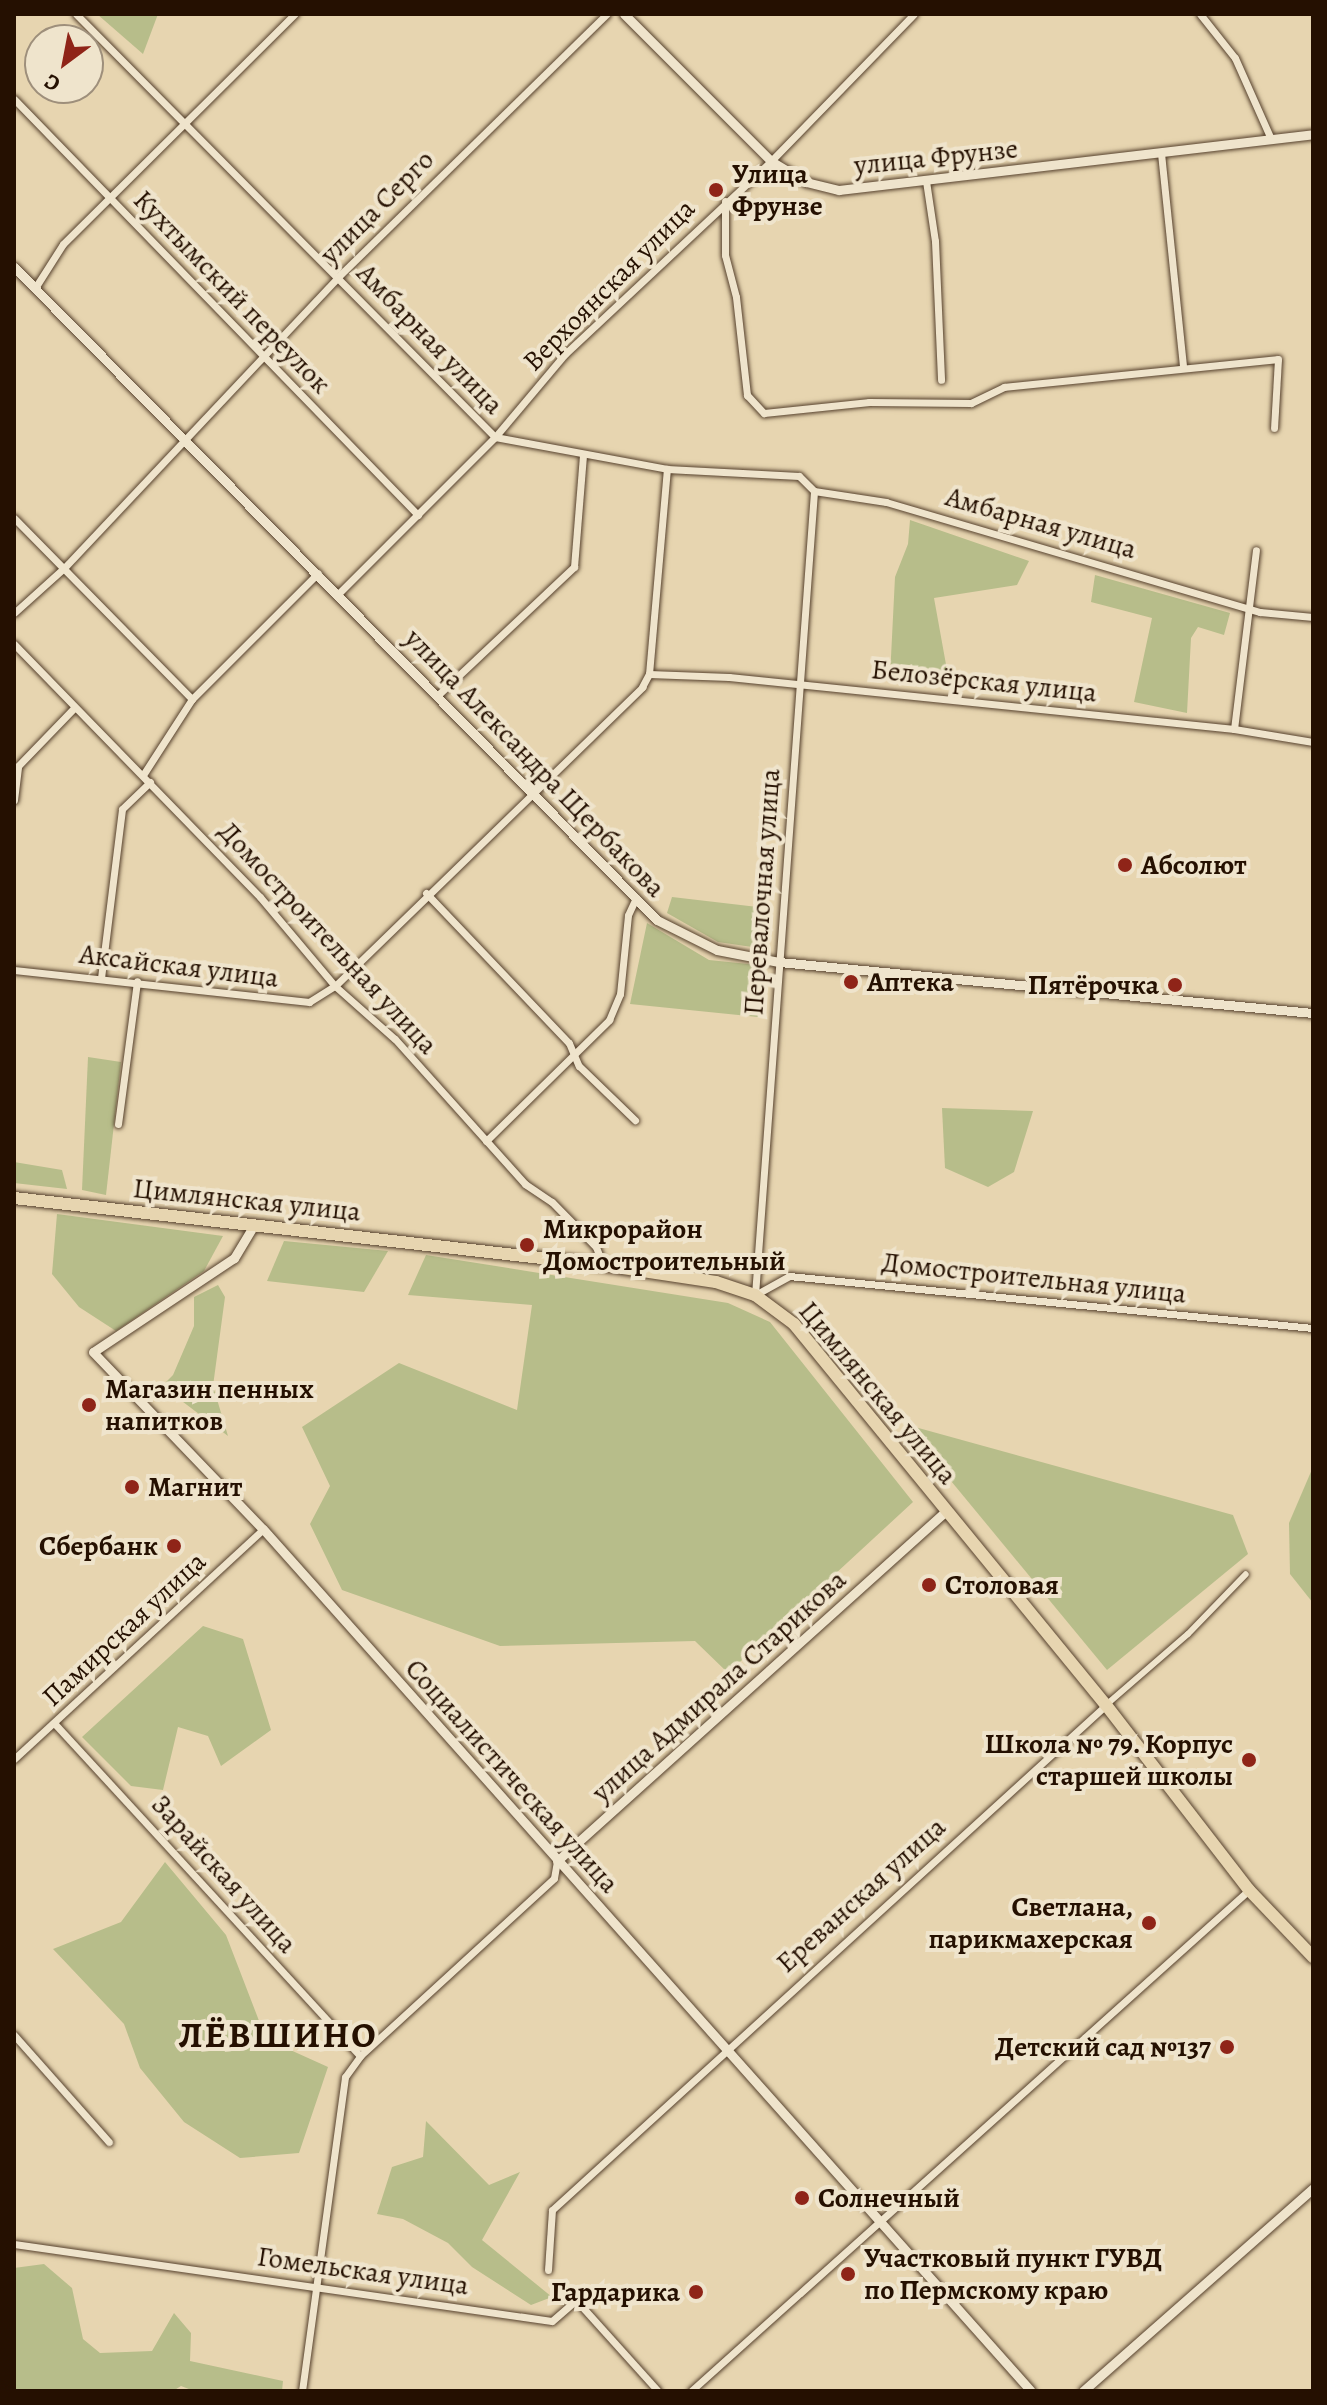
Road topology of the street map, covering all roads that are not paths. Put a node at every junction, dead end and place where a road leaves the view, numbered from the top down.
1 (76, 14) edge
2 (295, 14) edge
3 (607, 14) edge
4 (624, 14) edge
5 (914, 14) edge
6 (1200, 14) edge
7 (14, 99) edge
8 (183, 125) junction
9 (1313, 134) edge
10 (1271, 139) junction
11 (1161, 153) junction
12 (771, 161) junction
13 (926, 181) junction
14 (109, 198) junction
15 (725, 201) junction
16 (14, 267) edge
17 (338, 277) junction
18 (35, 288) junction
19 (263, 354) junction
20 (1183, 367) junction
21 (941, 380) dead end
22 (1274, 428) dead end
23 (184, 437) junction
24 (495, 437) junction
25 (583, 455) junction
26 (667, 469) junction
27 (814, 491) junction
28 (418, 515) junction
29 (14, 518) edge
30 (1256, 550) dead end
31 (64, 568) junction
32 (318, 573) junction
33 (339, 593) junction
34 (1249, 607) junction
35 (14, 613) edge
36 (1313, 617) edge
37 (14, 644) edge
38 (649, 674) junction
39 (799, 686) junction
40 (438, 695) junction
41 (192, 699) junction
42 (74, 708) junction
43 (1234, 729) junction
44 (1313, 742) edge
45 (143, 775) junction
46 (150, 782) junction
47 (536, 795) junction
48 (14, 800) edge
49 (426, 893) junction
50 (636, 898) junction
51 (779, 962) junction
52 (14, 970) edge
53 (101, 978) junction
54 (137, 981) junction
55 (335, 986) junction
56 (1313, 1013) edge
57 (574, 1052) junction
58 (635, 1120) dead end
59 (118, 1124) dead end
60 (486, 1141) junction
61 (14, 1198) edge
62 (254, 1225) junction
63 (603, 1265) junction
64 (755, 1295) junction
65 (1313, 1328) edge
66 (946, 1511) junction
67 (263, 1529) junction
68 (233, 1542) dead end
69 (242, 1551) junction
70 (1246, 1574) dead end
71 (1106, 1705) junction
72 (54, 1723) junction
73 (14, 1759) edge
74 (557, 1861) junction
75 (1249, 1890) junction
76 (1313, 1957) edge
77 (14, 2035) edge
78 (724, 2048) junction
79 (360, 2056) junction
80 (109, 2142) dead end
81 (1313, 2188) edge
82 (879, 2222) junction
83 (14, 2244) edge
84 (548, 2270) dead end
85 (317, 2285) junction
86 (302, 2391) edge
87 (658, 2391) edge
88 (691, 2391) edge
89 (1031, 2391) edge
90 (1083, 2391) edge

1 - 8 street, Амбарная улица
2 - 8 street
3 - 17 street, улица Серго
4 - 12 street, улица Фрунзе
5 - 12 street, Верхоянская улица
6 - 10 street
7 - 14 street, Кухтымский переулок
8 - 14 street
8 - 17 street, Амбарная улица
9 - 10 street, улица Фрунзе
10 - 11 street, улица Фрунзе
11 - 13 street, улица Фрунзе
11 - 20 street
12 - 13 street, улица Фрунзе
12 - 15 street, Верхоянская улица
13 - 21 street
14 - 18 street
14 - 19 street, Кухтымский переулок
15 - 20 street
15 - 24 street, Верхоянская улица
16 - 18 street, улица Александра Щербакова
17 - 19 street, улица Серго
17 - 24 street, Амбарная улица
18 - 23 street, улица Александра Щербакова
19 - 23 street, улица Серго
19 - 28 street, Кухтымский переулок
20 - 22 street
23 - 31 street, улица Серго
23 - 32 street, улица Александра Щербакова
24 - 25 street, Амбарная улица
24 - 28 street, Верхоянская улица
25 - 26 street, Амбарная улица
25 - 40 street
26 - 27 street, Амбарная улица
26 - 38 street
27 - 34 street, Амбарная улица
27 - 39 street, Перевалочная улица
28 - 33 street, Верхоянская улица
29 - 31 street
30 - 34 street
31 - 35 street, улица Серго
31 - 41 street
32 - 33 street, улица Александра Щербакова
32 - 41 street
33 - 40 street, улица Александра Щербакова
34 - 36 street, Амбарная улица
34 - 43 street
37 - 42 street, Домостроительная улица
38 - 39 street, Белозёрская улица
38 - 47 street
39 - 43 street, Белозёрская улица
39 - 51 street, Перевалочная улица
40 - 47 street, улица Александра Щербакова
41 - 45 street
42 - 45 street, Домостроительная улица
42 - 48 street
43 - 44 street, Белозёрская улица
45 - 46 street, Домостроительная улица
46 - 53 street
46 - 55 street, Домостроительная улица
47 - 49 street
47 - 50 street, улица Александра Щербакова
49 - 55 street
49 - 57 street
50 - 51 street, улица Александра Щербакова
50 - 57 street
51 - 56 street, улица Александра Щербакова
51 - 64 street, Перевалочная улица
52 - 53 street, Аксайская улица
53 - 54 street, Аксайская улица
54 - 55 street, Аксайская улица
54 - 59 street
55 - 60 street, Домостроительная улица
57 - 58 street
57 - 60 street
60 - 63 street, Домостроительная улица
61 - 62 main road, Цимлянская улица
62 - 63 main road, Цимлянская улица
62 - 67 street, Социалистическая улица
63 - 64 main road, Цимлянская улица
64 - 65 street, Домостроительная улица
64 - 66 main road, Цимлянская улица
66 - 71 main road, Цимлянская улица
66 - 74 street, улица Адмирала Старикова
67 - 69 street, Памирская улица
67 - 74 street, Социалистическая улица
68 - 69 street
69 - 72 street, Памирская улица
70 - 71 street, Ереванская улица
71 - 75 main road, Цимлянская улица
71 - 78 street, Ереванская улица
72 - 73 street, Памирская улица
72 - 79 street, Зарайская улица
74 - 78 street, Социалистическая улица
74 - 79 street, улица Адмирала Старикова
75 - 76 main road, Цимлянская улица
75 - 82 street
77 - 80 street
78 - 82 street, Социалистическая улица
78 - 84 street, Ереванская улица
79 - 85 street, улица Адмирала Старикова
81 - 90 street
82 - 88 street
82 - 89 street, Социалистическая улица
83 - 85 street, Гомельская улица
85 - 86 street, улица Адмирала Старикова
85 - 87 street, Гомельская улица

